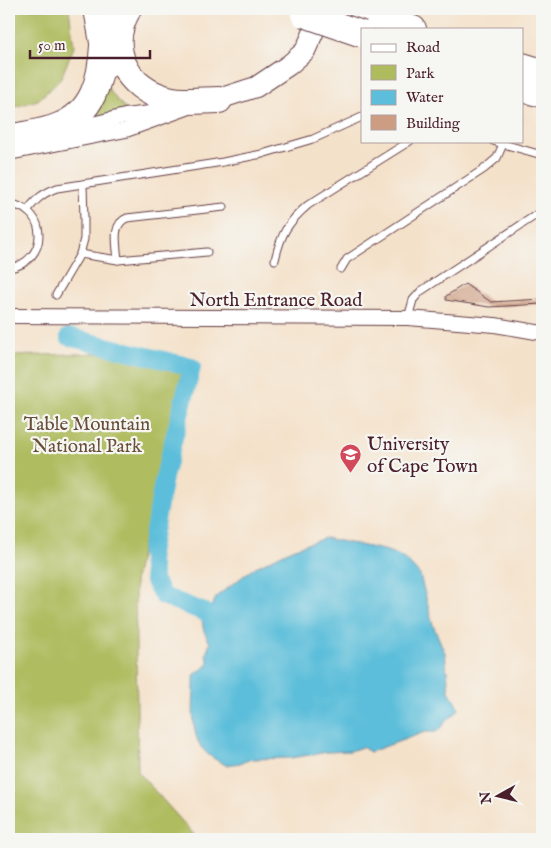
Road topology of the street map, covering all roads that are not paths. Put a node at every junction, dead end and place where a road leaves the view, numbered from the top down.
1 (97, 9) edge
2 (128, 9) edge
3 (290, 9) edge
4 (309, 9) edge
5 (324, 9) edge
6 (365, 19) edge
7 (409, 28) edge
8 (103, 44) junction
9 (289, 64) junction
10 (524, 67) edge
11 (542, 72) edge
12 (524, 90) edge
13 (542, 94) edge
14 (219, 100) junction
15 (187, 108) junction
16 (361, 117) edge
17 (9, 138) edge
18 (408, 142) edge
19 (496, 142) edge
20 (9, 144) edge
21 (503, 144) junction
22 (9, 153) edge
23 (542, 155) edge
24 (82, 184) junction
25 (9, 204) edge
26 (224, 207) dead end
27 (27, 211) junction
28 (542, 211) edge
29 (207, 252) dead end
30 (80, 254) junction
31 (118, 260) junction
32 (275, 260) dead end
33 (9, 268) edge
34 (341, 269) dead end
35 (56, 295) dead end
36 (9, 316) edge
37 (408, 318) junction
38 (542, 332) edge

1 - 8 highway
2 - 14 highway
3 - 6 highway, bridge
4 - 9 main road
5 - 9 main road
6 - 7 highway
8 - 15 highway
8 - 17 highway
9 - 14 main road
10 - 11 highway
12 - 13 highway
14 - 15 main road
15 - 20 street
15 - 22 street
16 - 24 lane
18 - 32 lane
19 - 21 lane
21 - 23 lane
21 - 34 lane
24 - 27 lane
24 - 30 lane
25 - 27 lane
26 - 31 lane
27 - 33 lane
28 - 37 lane
29 - 31 lane
30 - 31 lane
30 - 35 lane
36 - 37 street, North Entrance Road
37 - 38 street, North Entrance Road

